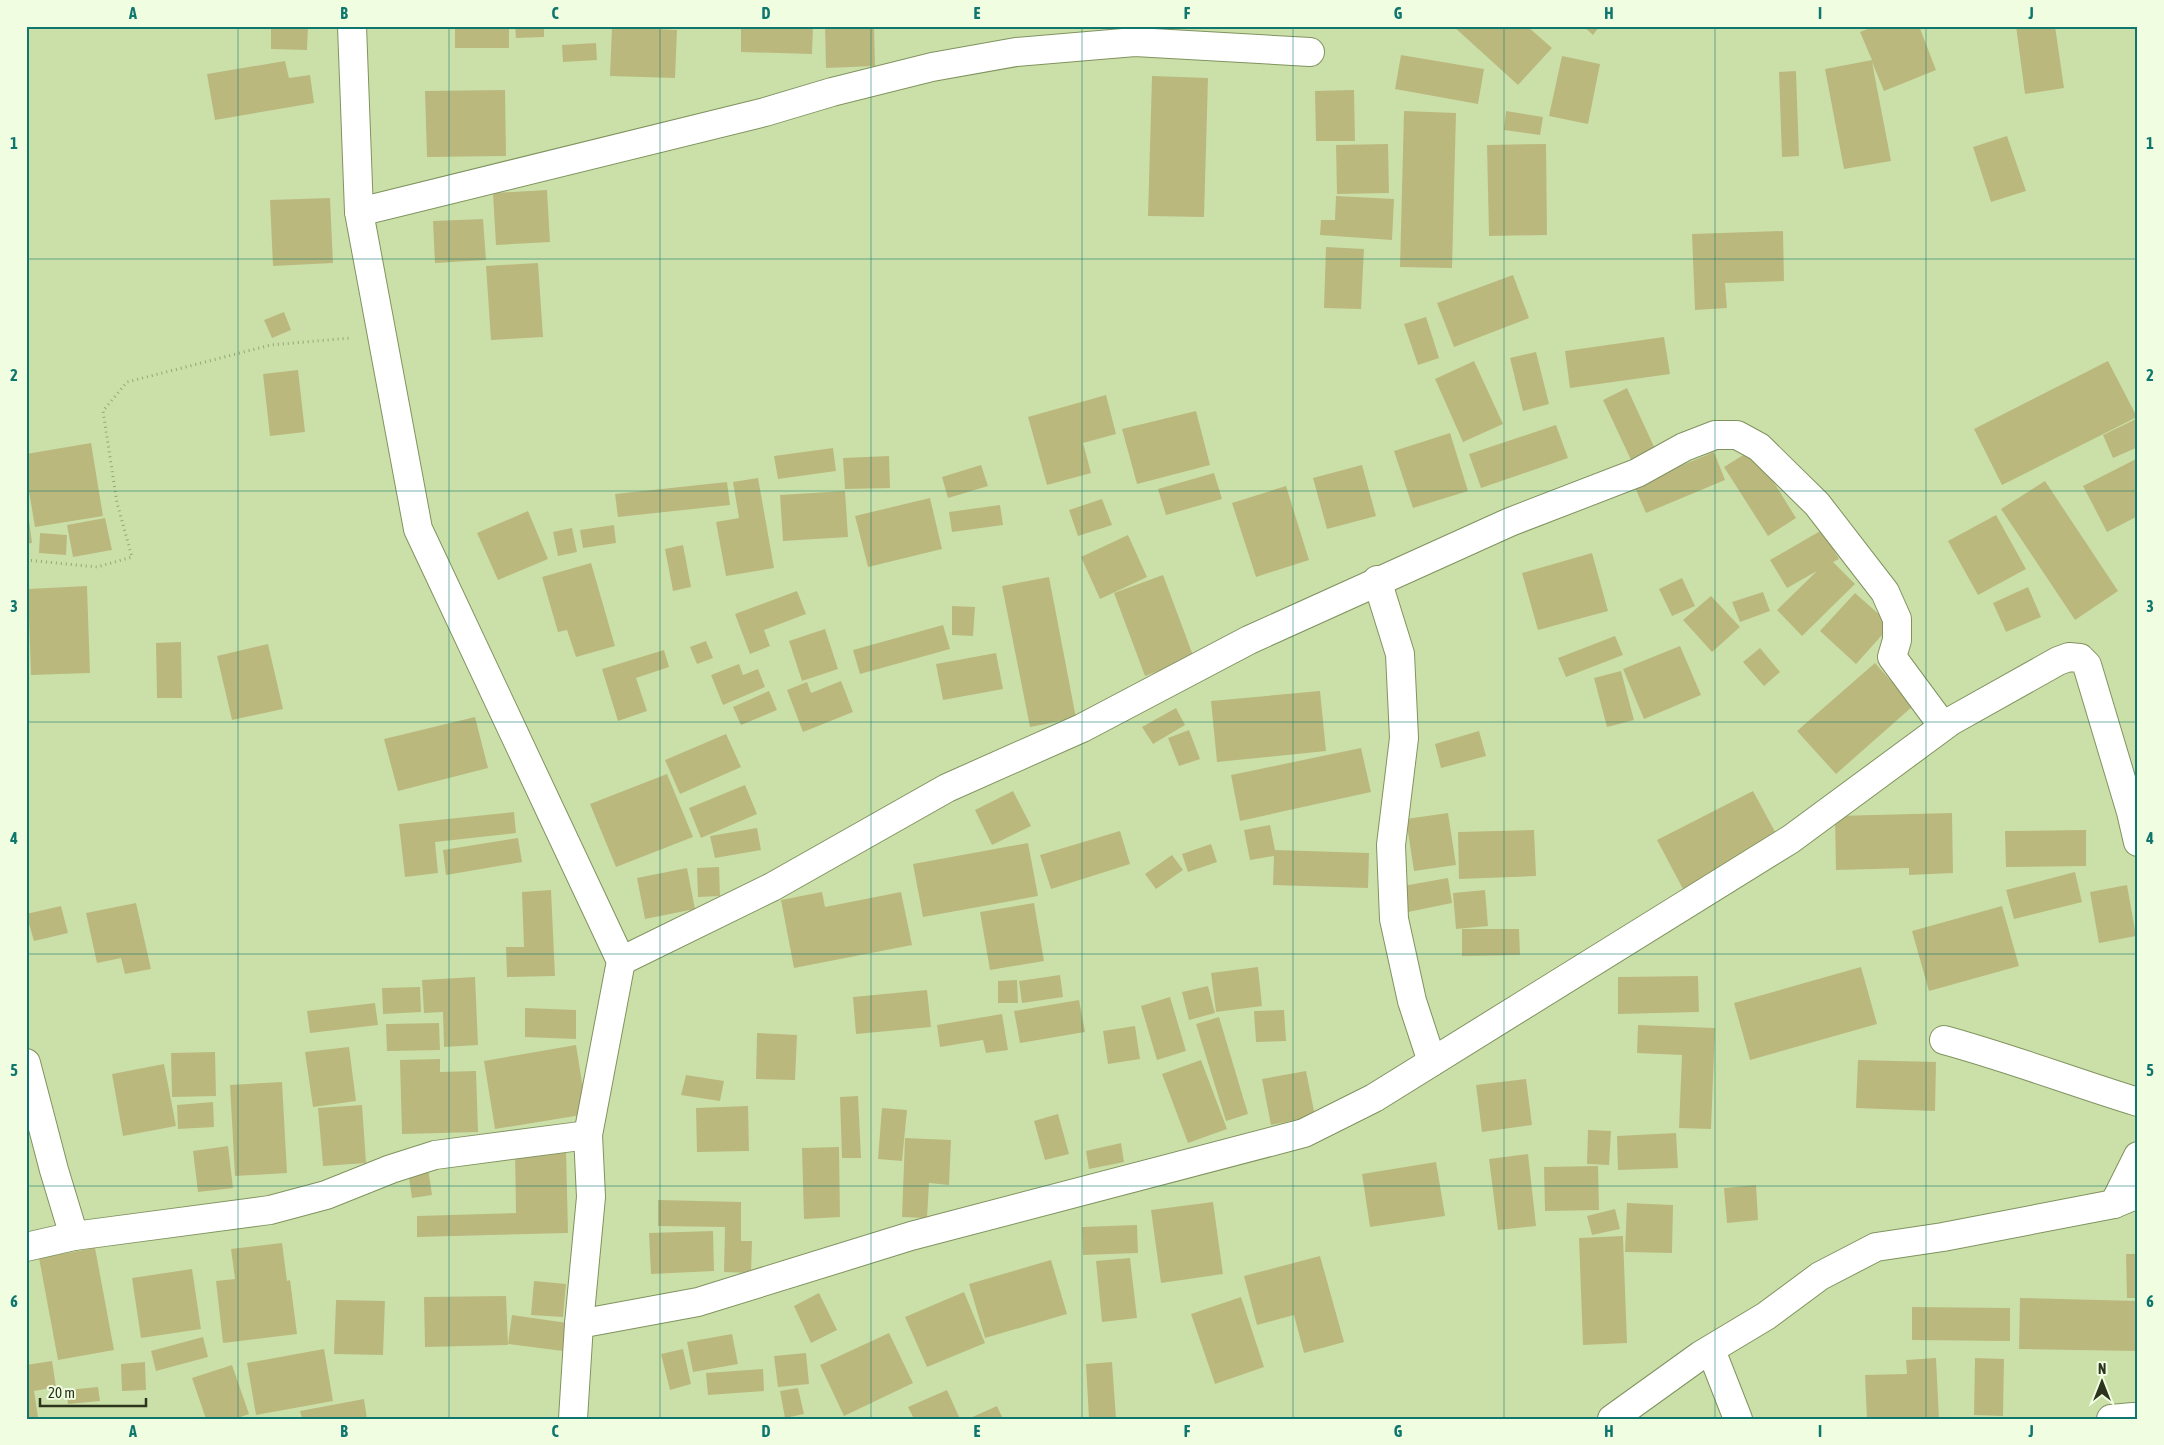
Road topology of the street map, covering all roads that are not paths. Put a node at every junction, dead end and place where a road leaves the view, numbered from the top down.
1 (352, 26) edge
2 (1310, 52) dead end
3 (359, 212) junction
4 (1377, 580) junction
5 (1944, 726) junction
6 (2138, 842) edge
7 (620, 961) junction
8 (1944, 1040) dead end
9 (1432, 1062) junction
10 (26, 1064) edge
11 (2138, 1102) edge
12 (588, 1135) junction
13 (2138, 1156) edge
14 (2126, 1199) edge
15 (74, 1236) junction
16 (26, 1247) edge
17 (579, 1324) junction
18 (1711, 1350) junction
19 (573, 1419) edge
20 (1612, 1419) edge
21 (1738, 1419) edge

1 - 3 street
2 - 3 street
3 - 7 street
4 - 5 street
4 - 7 street
4 - 9 street
5 - 6 street
5 - 9 street
7 - 12 street
8 - 11 street
9 - 17 street
10 - 15 street
12 - 15 street
12 - 17 street
13 - 14 street
14 - 18 street
15 - 16 street
17 - 19 street
18 - 20 street
18 - 21 street

